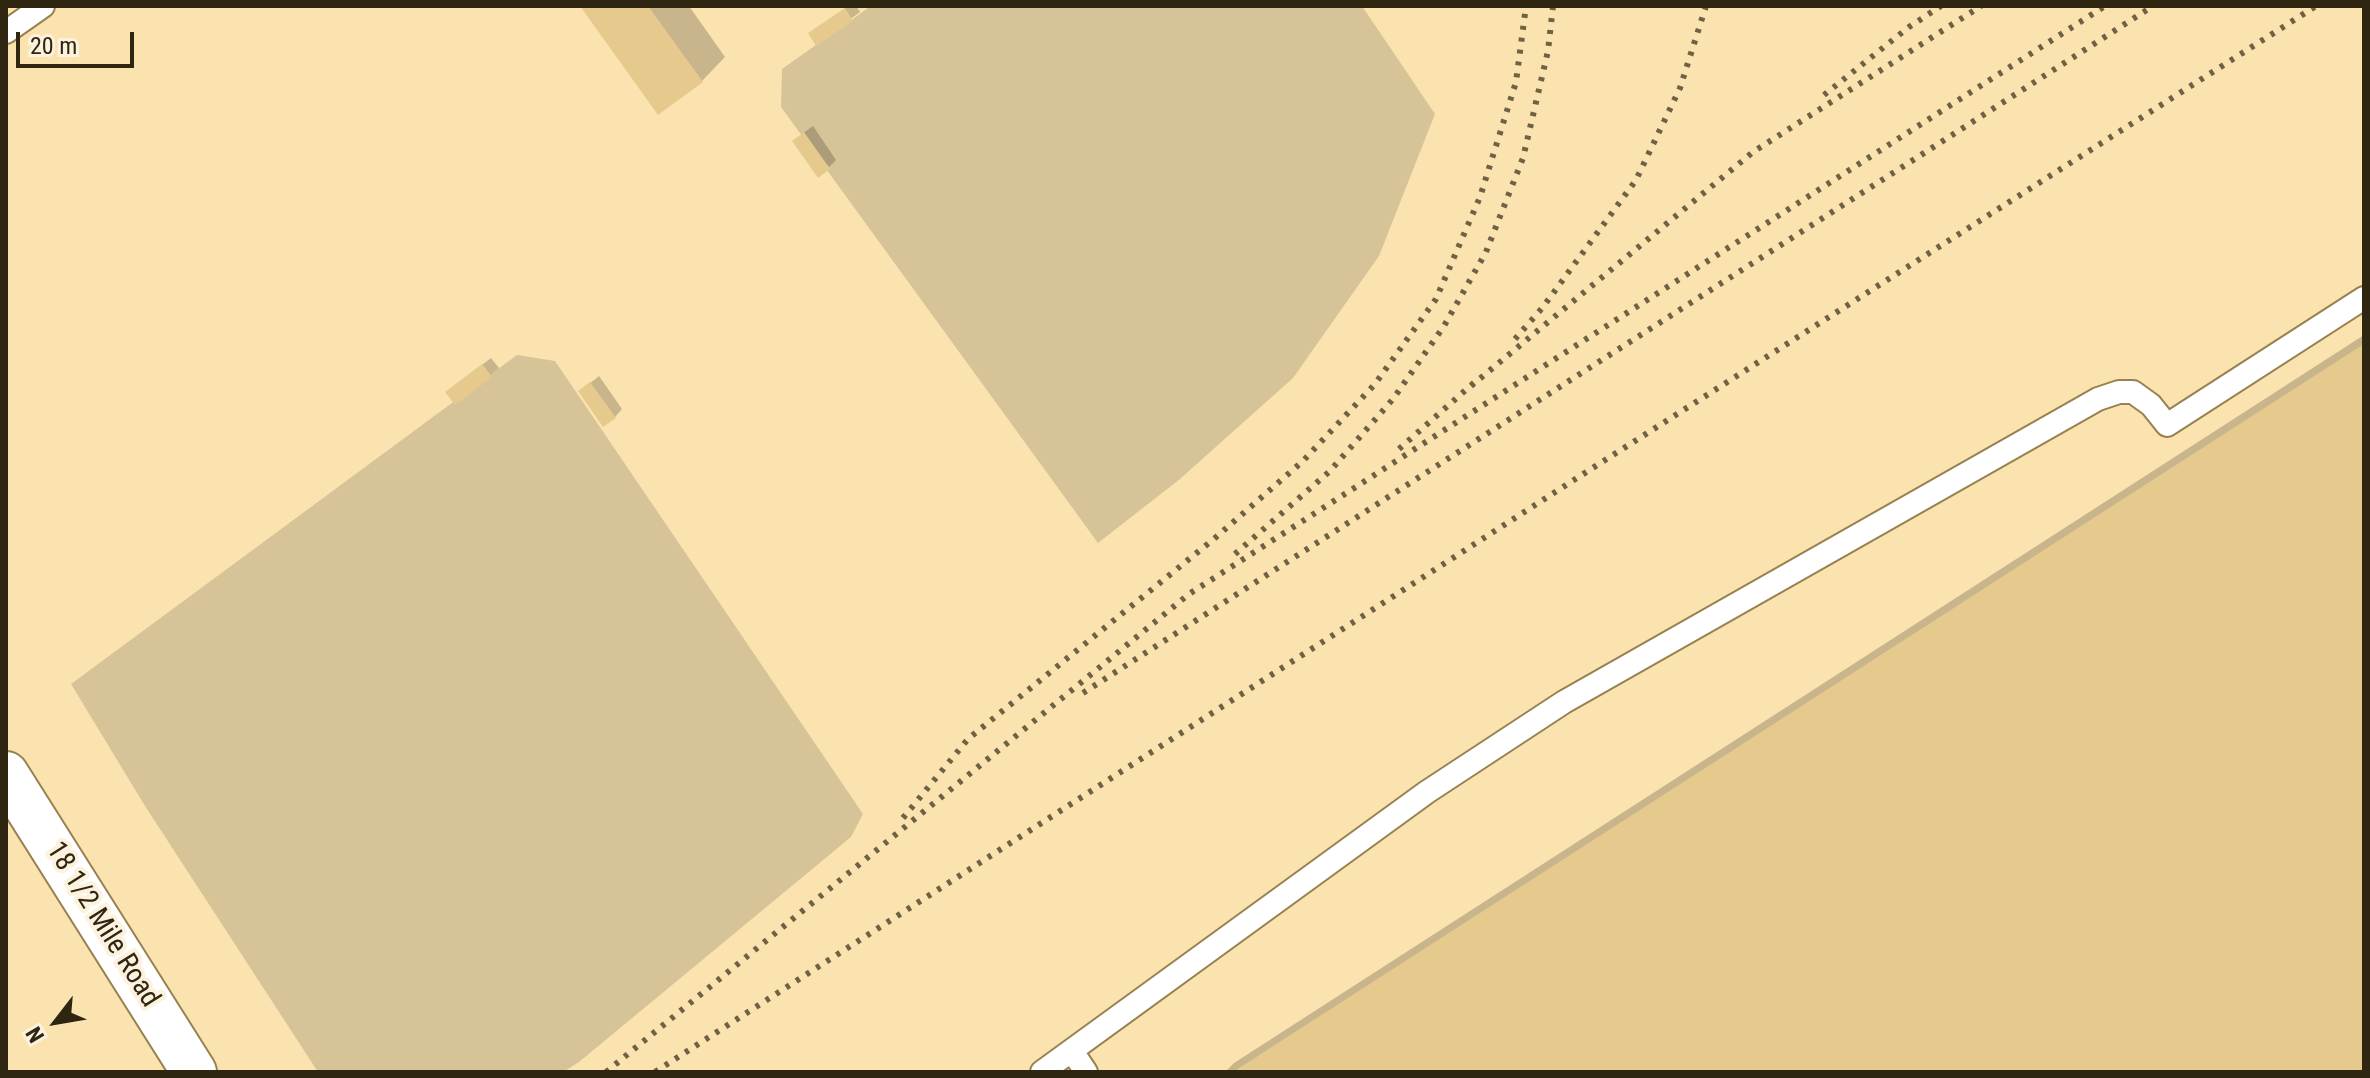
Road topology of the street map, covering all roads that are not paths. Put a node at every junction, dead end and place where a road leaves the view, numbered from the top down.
1 (43, 6) edge
2 (6, 32) edge
3 (2364, 298) edge
4 (7, 772) edge
5 (1072, 1051) junction
6 (194, 1072) edge
7 (1042, 1072) edge
8 (1086, 1072) edge

1 - 2 lane
3 - 5 lane
4 - 6 street, 18 1/2 Mile Road
5 - 7 lane
5 - 8 lane

